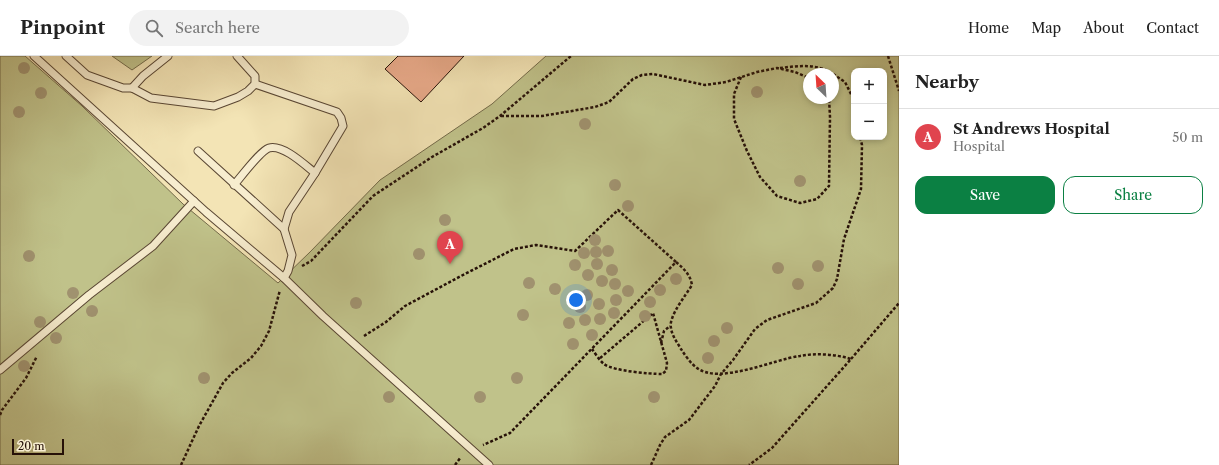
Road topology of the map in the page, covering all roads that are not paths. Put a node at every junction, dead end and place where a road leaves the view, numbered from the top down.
1 (34, 56) edge
2 (66, 56) edge
3 (168, 56) edge
4 (237, 56) edge
5 (255, 84) junction
6 (132, 88) junction
7 (198, 151) dead end
8 (315, 173) junction
9 (234, 185) junction
10 (194, 201) junction
11 (284, 229) junction
12 (284, 278) junction
13 (0, 370) edge
14 (489, 465) edge

1 - 10 lane
2 - 6 lane
3 - 6 lane
4 - 5 lane
5 - 6 lane
5 - 8 lane
7 - 9 lane
8 - 9 lane
8 - 11 lane
9 - 11 lane
10 - 12 lane
10 - 13 lane
11 - 12 lane
12 - 14 lane

